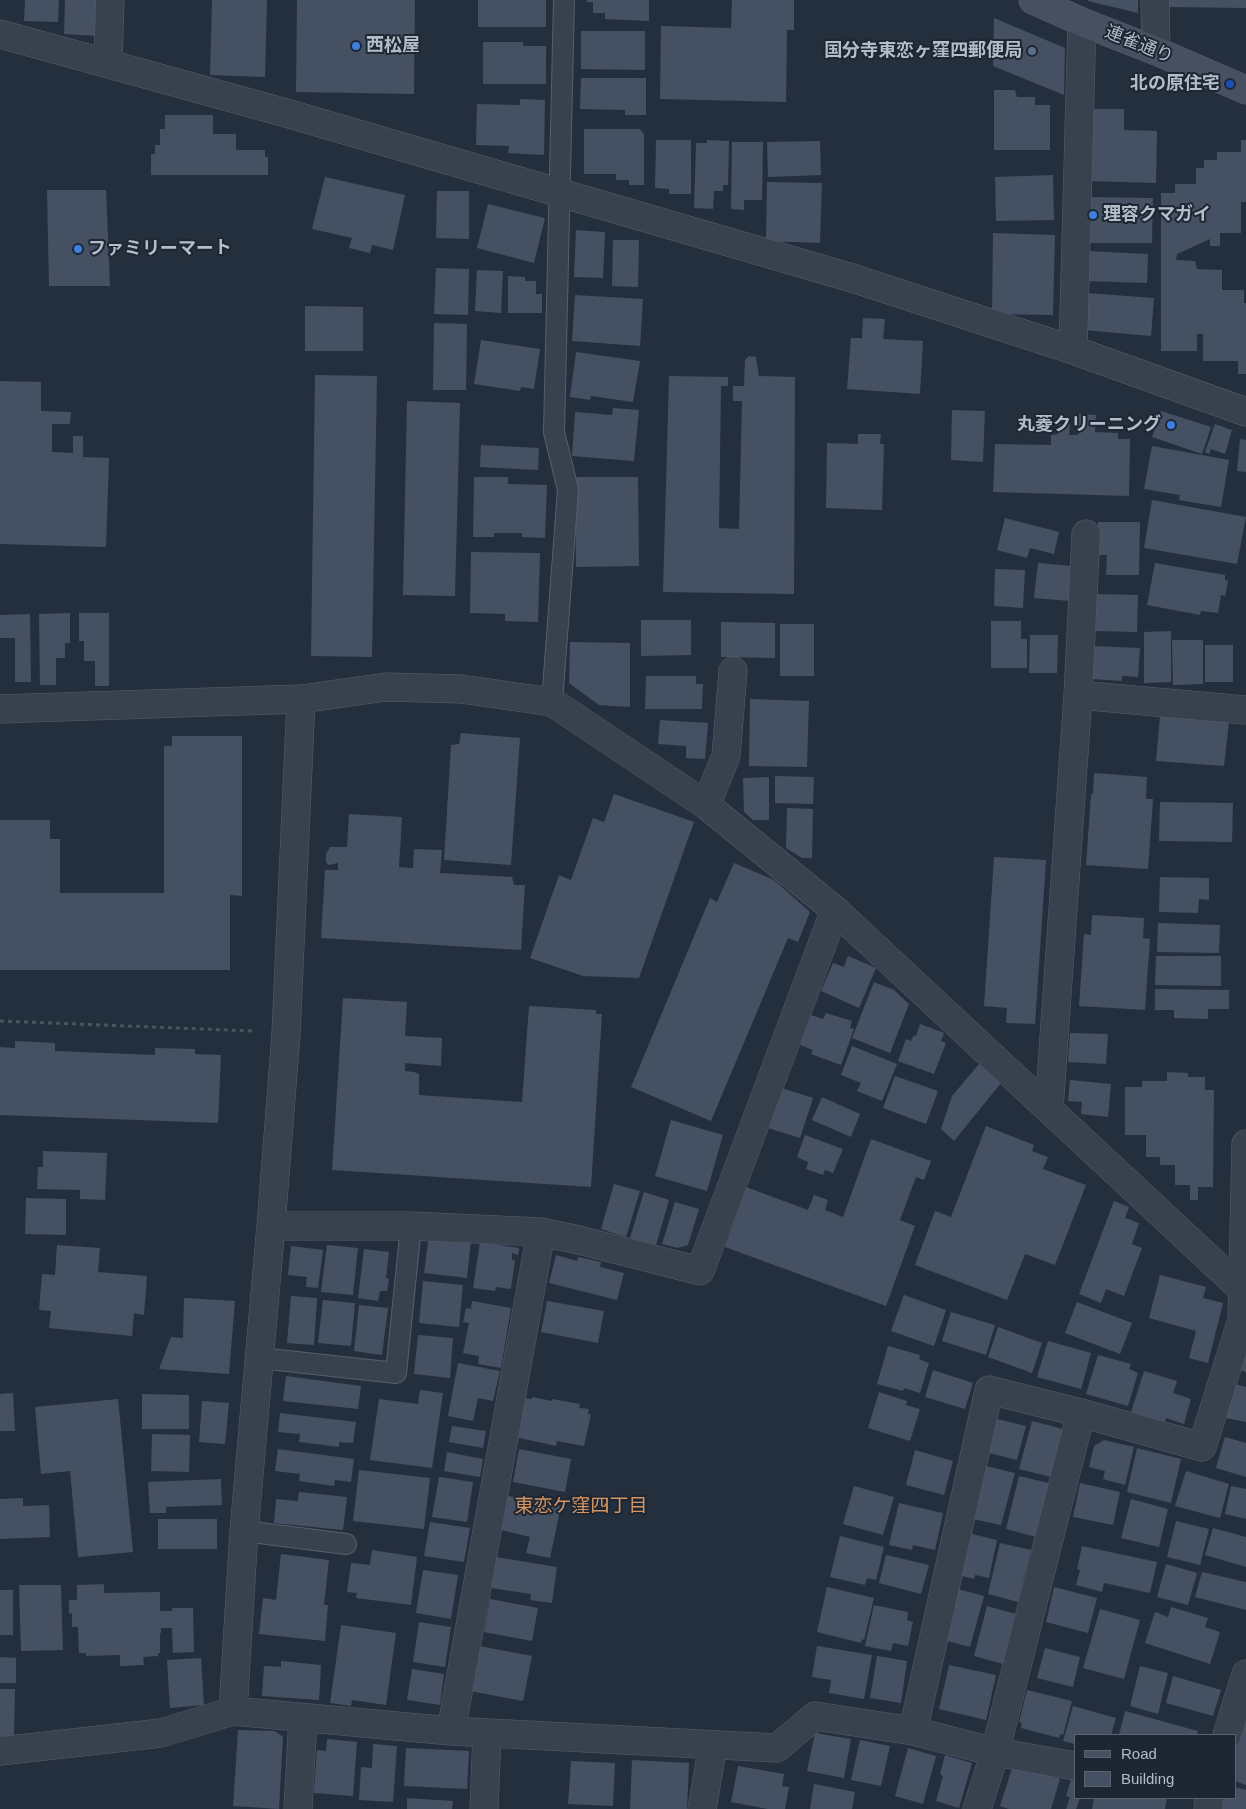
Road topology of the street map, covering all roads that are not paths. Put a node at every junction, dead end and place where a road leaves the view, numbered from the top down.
1 (110, 0) edge
2 (564, 0) edge
3 (1033, 0) edge
4 (1155, 0) edge
5 (1082, 22) junction
6 (0, 34) edge
7 (1156, 51) junction
8 (108, 63) junction
9 (1246, 90) edge
10 (561, 193) junction
11 (1073, 350) junction
12 (1246, 412) edge
13 (1086, 534) dead end
14 (733, 671) dead end
15 (1078, 695) junction
16 (301, 699) junction
17 (552, 702) junction
18 (0, 709) edge
19 (1246, 710) edge
20 (706, 805) junction
21 (836, 910) junction
22 (1049, 1109) junction
23 (1246, 1144) edge
24 (271, 1226) junction
25 (411, 1226) junction
26 (541, 1232) junction
27 (1245, 1292) edge
28 (260, 1358) junction
29 (1081, 1412) junction
30 (244, 1531) junction
31 (346, 1544) dead end
32 (1246, 1674) edge
33 (233, 1711) junction
34 (303, 1719) junction
35 (451, 1731) junction
36 (913, 1731) junction
37 (487, 1733) junction
38 (1227, 1734) edge
39 (713, 1745) junction
40 (0, 1751) edge
41 (995, 1752) junction
42 (1074, 1766) edge
43 (298, 1809) edge
44 (484, 1809) edge
45 (702, 1809) edge
46 (977, 1809) edge

1 - 8 street
2 - 10 lane
3 - 5 main road, 連雀通り
4 - 7 street
5 - 7 main road, 連雀通り
5 - 11 street
6 - 8 street
7 - 9 main road, 連雀通り
8 - 10 street
10 - 11 street
10 - 17 lane
11 - 12 street
13 - 15 street
14 - 20 street
15 - 19 street
15 - 22 street
16 - 17 street
16 - 18 street
16 - 24 street
17 - 20 street
20 - 21 street
21 - 22 street
21 - 26 street
22 - 27 street
23 - 27 street
24 - 25 street
24 - 28 street
25 - 26 street
25 - 28 lane
26 - 35 street
27 - 29 street
28 - 30 street
29 - 36 street
29 - 41 street
30 - 31 lane
30 - 33 street
32 - 38 street
33 - 34 street
33 - 40 street
34 - 35 street
34 - 43 street
35 - 37 street
36 - 39 street
36 - 41 street
37 - 39 street
37 - 44 street
39 - 45 street
41 - 42 street
41 - 46 street

